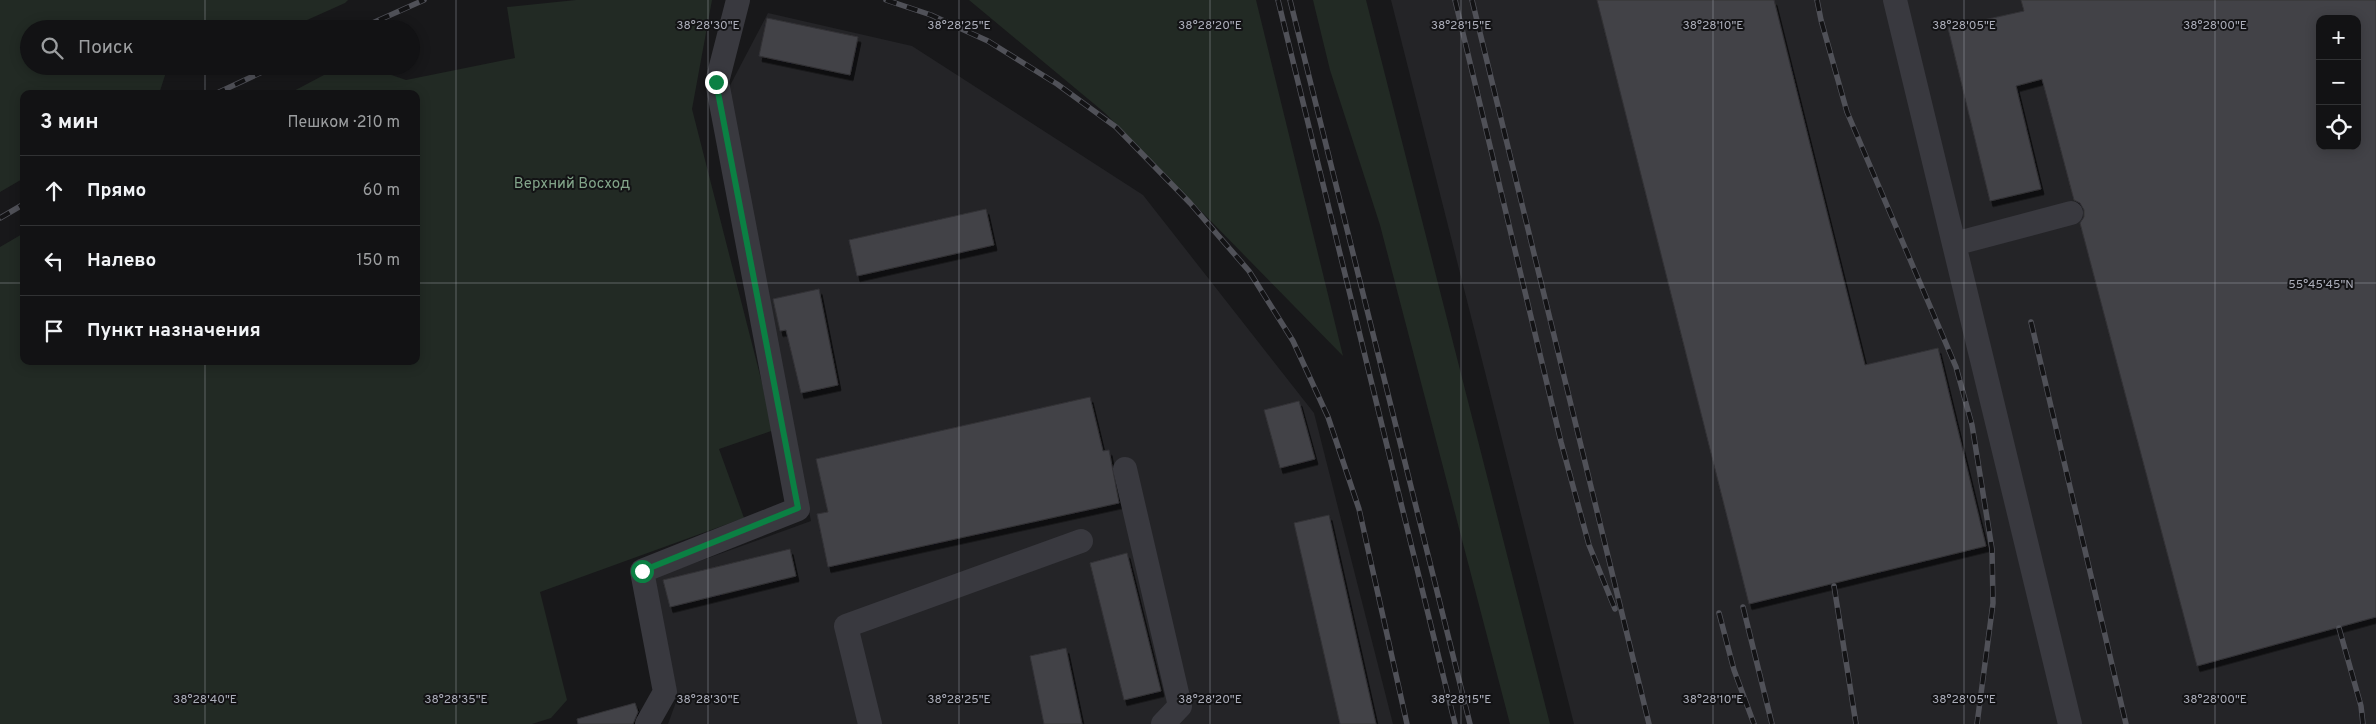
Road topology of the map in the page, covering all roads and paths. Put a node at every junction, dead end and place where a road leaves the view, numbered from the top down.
1 (738, 0) edge
2 (1895, 0) edge
3 (2071, 213) dead end
4 (1954, 244) junction
5 (1125, 469) dead end
6 (1080, 541) dead end
7 (647, 724) edge
8 (870, 724) edge
9 (1163, 724) edge
10 (2070, 724) edge

1 - 7 lane
2 - 4 lane
3 - 4 lane
4 - 10 lane
5 - 9 lane
6 - 8 lane

